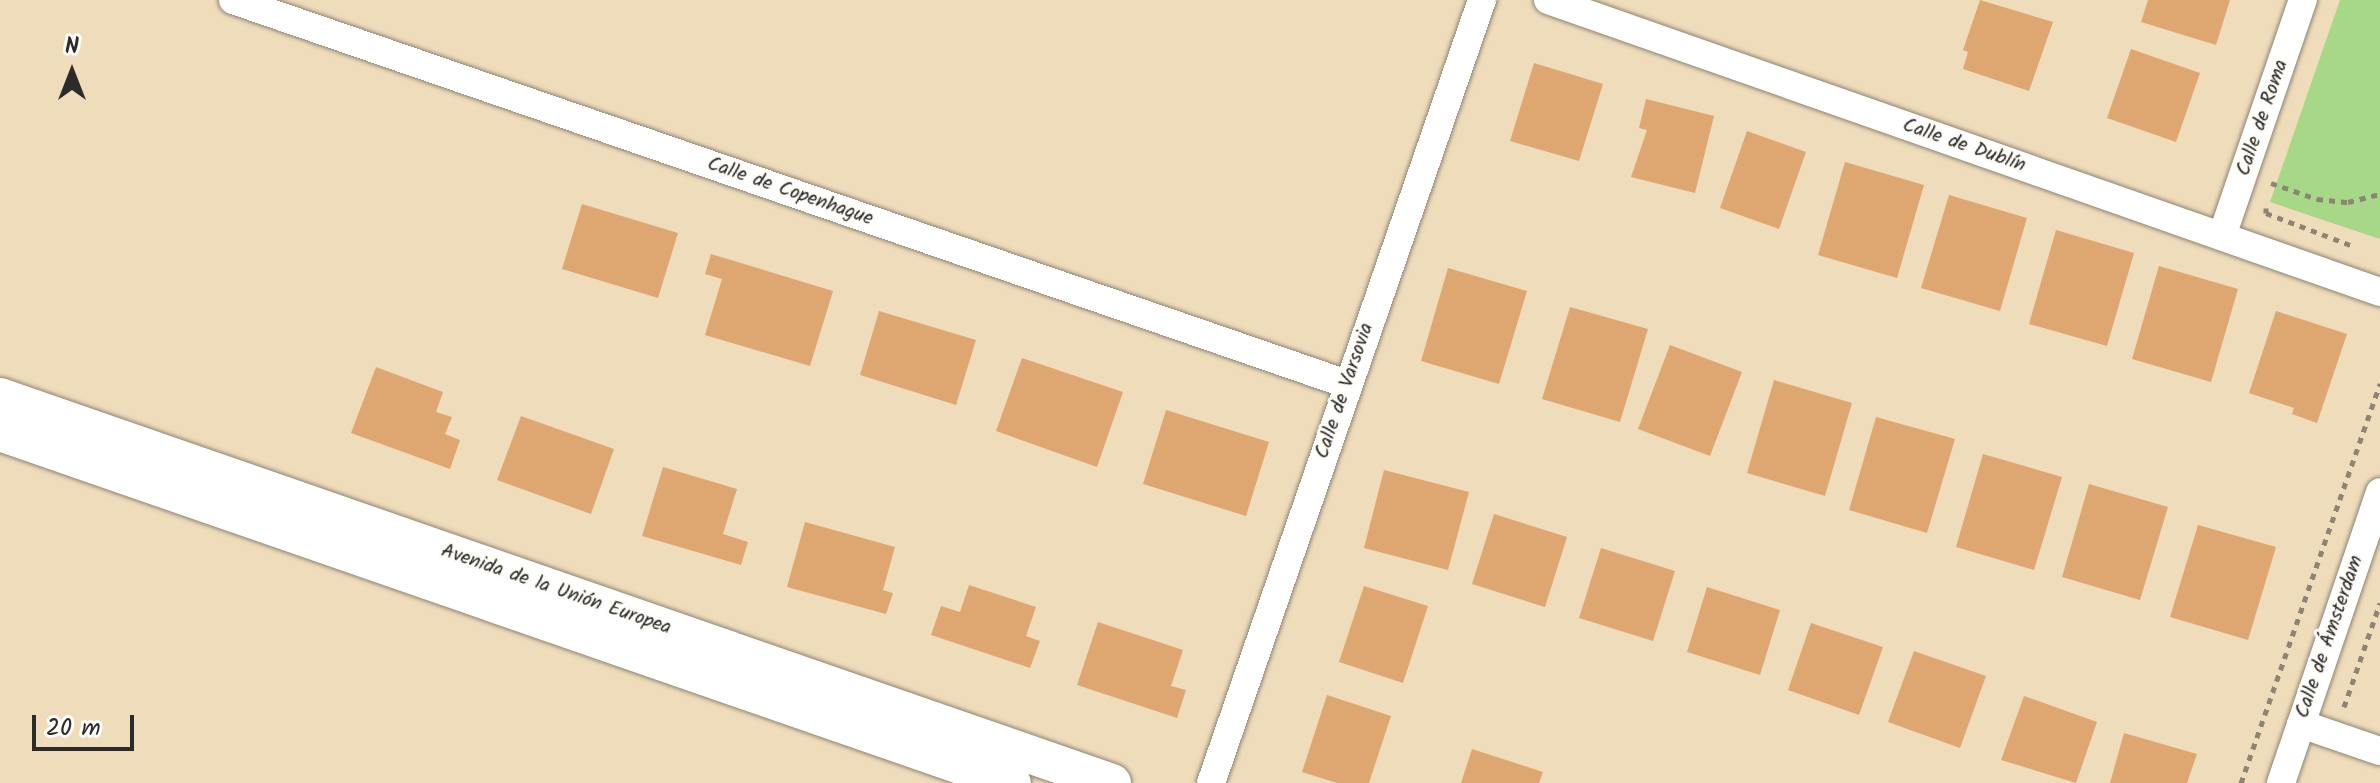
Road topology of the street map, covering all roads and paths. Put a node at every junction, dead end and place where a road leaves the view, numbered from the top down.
1 (233, 0) edge
2 (1482, 0) edge
3 (1548, 0) edge
4 (2303, 0) edge
5 (2238, 189) junction
6 (2380, 194) edge
7 (2266, 213) dead end
8 (2222, 236) junction
9 (2366, 251) dead end
10 (2380, 292) edge
11 (1347, 384) junction
12 (2380, 384) edge
13 (0, 397) edge
14 (0, 432) edge
15 (2380, 492) edge
16 (2380, 603) edge
17 (2301, 724) junction
18 (2334, 735) junction
19 (2380, 751) edge
20 (1012, 783) edge
21 (1112, 783) edge
22 (1211, 783) edge
23 (2241, 783) edge
24 (2281, 783) edge

1 - 11 street, Calle de Copenhague
2 - 11 street, Calle de Varsovia
3 - 8 street, Calle de Dublín
4 - 5 street, Calle de Roma
5 - 6 path
5 - 8 street, Calle de Roma
7 - 9 path
8 - 10 street, Calle de Dublín
11 - 22 street, Calle de Varsovia
12 - 23 path
13 - 21 street, Avenida de la Unión Europea
14 - 20 street, Avenida de la Unión Europea
15 - 17 street, Calle de Ámsterdam
16 - 18 path
17 - 18 street
17 - 24 street, Calle de Ámsterdam
18 - 19 street

